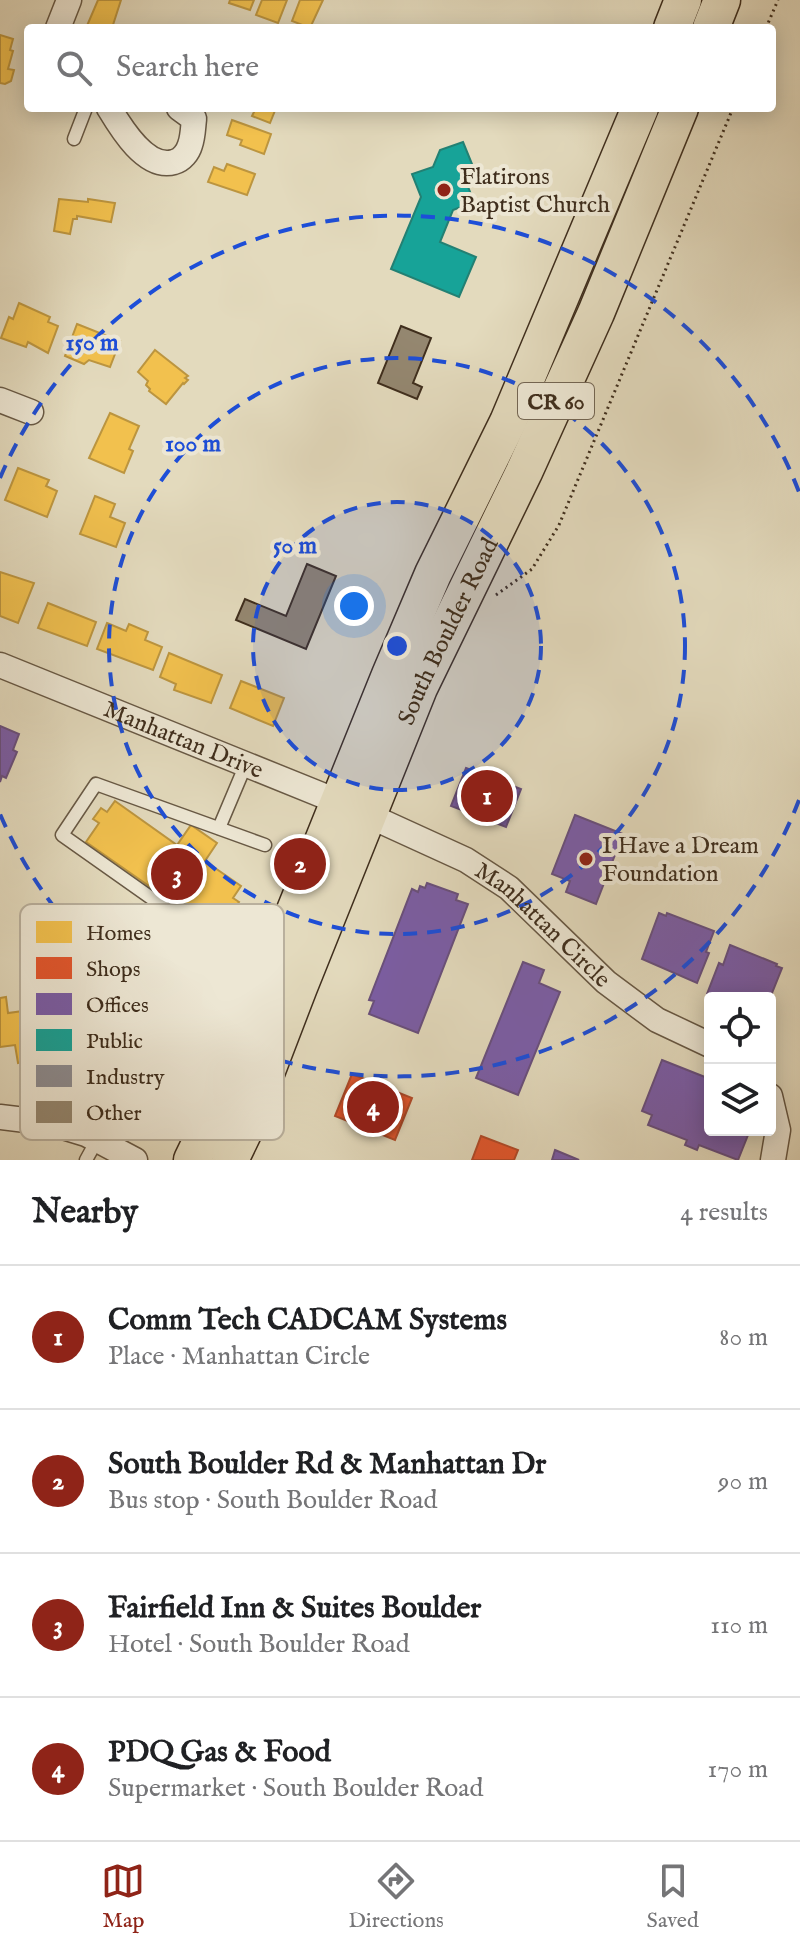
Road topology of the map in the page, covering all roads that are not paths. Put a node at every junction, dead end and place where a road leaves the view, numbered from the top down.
1 (69, 0) edge
2 (683, 0) edge
3 (722, 0) edge
4 (60, 24) edge
5 (674, 24) edge
6 (713, 24) edge
7 (84, 112) edge
8 (111, 112) edge
9 (184, 112) edge
10 (638, 112) edge
11 (678, 112) edge
12 (74, 139) dead end
13 (0, 400) edge
14 (31, 412) dead end
15 (0, 665) edge
16 (405, 682) junction
17 (246, 764) junction
18 (353, 809) junction
19 (219, 828) junction
20 (265, 845) dead end
21 (160, 904) edge
22 (284, 944) edge
23 (284, 1012) edge
24 (704, 1042) edge
25 (0, 1117) edge
26 (20, 1119) edge
27 (776, 1122) edge
28 (202, 1140) edge
29 (240, 1140) edge
30 (92, 1150) edge
31 (135, 1160) edge
32 (192, 1160) edge
33 (230, 1160) edge
34 (773, 1160) edge

1 - 4 street
2 - 5 main road
3 - 6 main road
7 - 12 lane
8 - 9 street
10 - 16 main road, South Boulder Road / CR 60
11 - 16 main road, South Boulder Road / CR 60
13 - 14 street
15 - 17 street, Manhattan Drive
16 - 18 main road, South Boulder Road
17 - 18 street, Manhattan Drive
17 - 19 lane
18 - 22 main road, South Boulder Road
18 - 23 main road, South Boulder Road
18 - 24 street, Manhattan Circle
19 - 20 lane
19 - 21 lane
25 - 26 street
27 - 34 street
28 - 32 main road, South Boulder Road
29 - 33 main road, South Boulder Road
30 - 31 street

